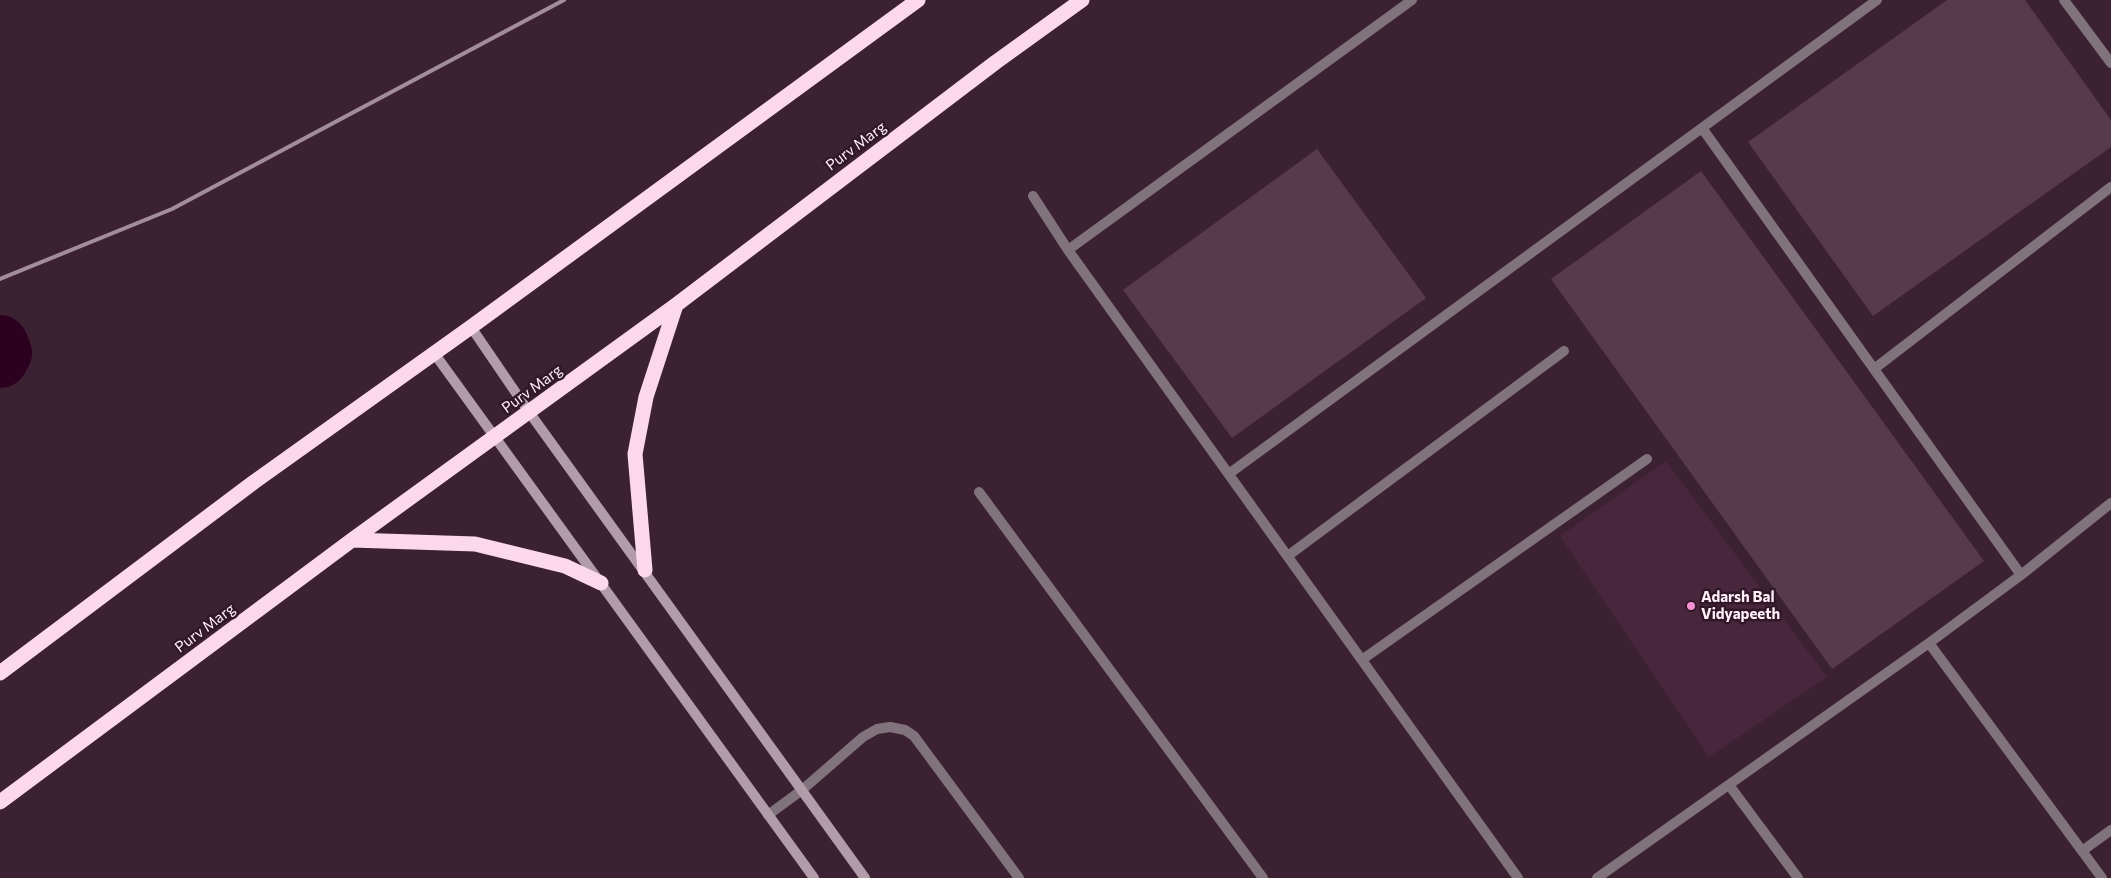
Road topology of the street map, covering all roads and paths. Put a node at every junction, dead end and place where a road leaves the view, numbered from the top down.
1 (918, 0) edge
2 (1082, 0) edge
3 (1412, 0) edge
4 (1876, 0) edge
5 (2064, 0) edge
6 (2111, 64) edge
7 (1702, 128) junction
8 (2111, 187) edge
9 (1033, 196) dead end
10 (1068, 250) junction
11 (676, 305) junction
12 (471, 327) junction
13 (1564, 351) dead end
14 (434, 353) junction
15 (1874, 369) junction
16 (529, 412) junction
17 (496, 437) junction
18 (1647, 459) dead end
19 (1230, 473) junction
20 (980, 492) dead end
21 (2111, 503) edge
22 (352, 540) junction
23 (1289, 555) junction
24 (645, 570) junction
25 (2021, 575) junction
26 (601, 583) junction
27 (1928, 643) junction
28 (1363, 659) junction
29 (0, 673) edge
30 (1729, 784) junction
31 (802, 790) junction
32 (0, 802) edge
33 (768, 814) junction
34 (2111, 830) edge
35 (2082, 851) junction
36 (814, 878) edge
37 (865, 878) edge
38 (1019, 878) edge
39 (1263, 878) edge
40 (1518, 878) edge
41 (1597, 878) edge
42 (1798, 878) edge
43 (2102, 878) edge

1 - 12 highway
2 - 11 highway, Purv Marg
3 - 10 street
4 - 7 street
5 - 6 street
7 - 15 street
7 - 19 street
8 - 15 street
9 - 10 street
10 - 19 street
11 - 16 highway, Purv Marg
11 - 24 highway
12 - 14 highway
12 - 16 street
13 - 23 street
14 - 17 street
14 - 29 highway
15 - 25 street
16 - 17 highway, Purv Marg
16 - 24 street
17 - 22 highway, Purv Marg
17 - 26 street
18 - 28 street
19 - 23 street
20 - 39 street
21 - 25 street
22 - 26 highway
22 - 32 highway, Purv Marg
23 - 28 street
24 - 31 street
25 - 27 street
26 - 33 street
27 - 30 street
27 - 35 street
28 - 40 street
30 - 41 street
30 - 42 street
31 - 33 street
31 - 37 street
31 - 38 street
33 - 36 street
34 - 35 street
35 - 43 street

